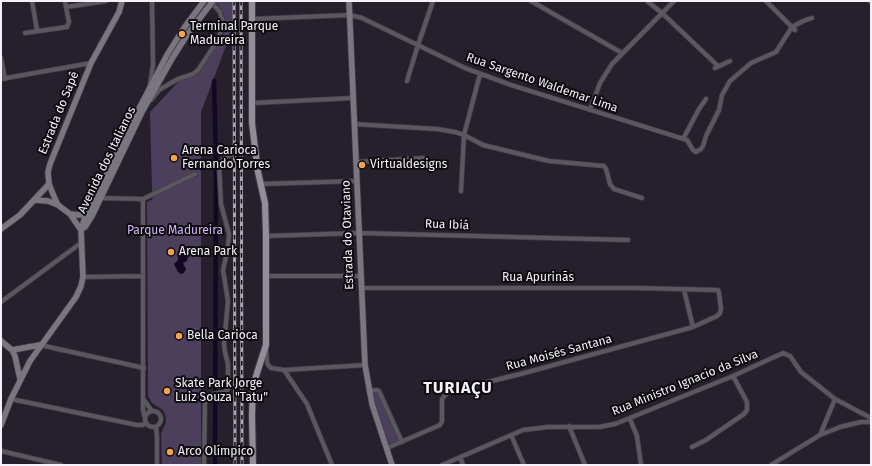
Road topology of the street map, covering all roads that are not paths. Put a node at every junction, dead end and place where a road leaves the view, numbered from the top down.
1 (32, 1) edge
2 (65, 1) edge
3 (106, 1) edge
4 (122, 1) edge
5 (152, 1) edge
6 (204, 1) edge
7 (211, 1) edge
8 (252, 1) edge
9 (349, 1) edge
10 (433, 1) edge
11 (530, 1) edge
12 (647, 1) edge
13 (674, 1) edge
14 (766, 1) edge
15 (82, 3) edge
16 (66, 7) junction
17 (662, 13) junction
18 (350, 15) junction
19 (812, 18) dead end
20 (252, 19) junction
21 (794, 29) junction
22 (37, 30) junction
23 (25, 33) dead end
24 (418, 45) junction
25 (622, 53) junction
26 (170, 56) junction
27 (1, 58) edge
28 (730, 61) dead end
29 (91, 63) junction
30 (480, 74) junction
31 (3, 79) edge
32 (407, 81) dead end
33 (148, 91) junction
34 (353, 98) junction
35 (706, 99) dead end
36 (252, 103) junction
37 (590, 110) junction
38 (142, 112) junction
39 (354, 124) junction
40 (464, 135) junction
41 (685, 140) junction
42 (231, 155) dead end
43 (424, 158) dead end
44 (356, 162) junction
45 (195, 174) dead end
46 (357, 181) junction
47 (49, 184) junction
48 (261, 184) junction
49 (462, 191) dead end
50 (101, 198) junction
51 (642, 198) dead end
52 (143, 199) junction
53 (34, 200) junction
54 (58, 205) junction
55 (87, 213) junction
56 (70, 214) junction
57 (1, 228) edge
58 (81, 230) junction
59 (359, 233) junction
60 (266, 236) junction
61 (628, 240) dead end
62 (81, 242) junction
63 (143, 276) junction
64 (266, 276) junction
65 (360, 276) junction
66 (83, 277) junction
67 (361, 288) junction
68 (684, 290) junction
69 (1, 302) edge
70 (717, 316) joint
71 (693, 327) junction
72 (1, 341) edge
73 (40, 345) junction
74 (266, 345) junction
75 (12, 350) junction
76 (364, 365) junction
77 (144, 368) junction
78 (284, 370) junction
79 (733, 376) junction
80 (20, 379) junction
81 (369, 391) junction
82 (11, 399) junction
83 (835, 399) junction
84 (144, 400) junction
85 (152, 411) junction
86 (145, 418) junction
87 (871, 418) edge
88 (630, 419) junction
89 (871, 422) edge
90 (146, 423) junction
91 (1, 425) edge
92 (569, 426) junction
93 (156, 427) junction
94 (511, 435) junction
95 (820, 435) junction
96 (402, 442) junction
97 (692, 447) dead end
98 (387, 448) junction
99 (1, 452) edge
100 (460, 457) junction
101 (61, 465) edge
102 (157, 465) edge
103 (204, 465) edge
104 (253, 465) edge
105 (332, 465) edge
106 (392, 465) edge
107 (442, 465) edge
108 (464, 465) edge
109 (524, 465) edge
110 (585, 465) edge
111 (641, 465) edge
112 (771, 465) edge

1 - 22 street
2 - 16 street
3 - 15 street
4 - 29 street, Estrada do Sapê
5 - 33 street
6 - 26 street, Avenida dos Italianos
7 - 26 street, Avenida dos Italianos, bridge
7 - 38 street
8 - 20 main road
9 - 18 street, Estrada do Otaviano
10 - 24 street
11 - 25 street
12 - 17 street
13 - 17 street
14 - 21 street
15 - 16 street
16 - 22 street
17 - 25 street
17 - 28 street
18 - 20 street
18 - 24 street, Rua Sargento Waldemar Lima
18 - 34 street, Estrada do Otaviano
19 - 21 street
20 - 36 main road
21 - 41 street, Rua Sargento Waldemar Lima
22 - 23 street
24 - 30 street, Rua Sargento Waldemar Lima
24 - 32 street
25 - 37 street
26 - 33 street, Avenida dos Italianos
26 - 38 street, Avenida dos Italianos
27 - 31 street
29 - 31 street
29 - 47 street, Estrada do Sapê
30 - 37 street, Rua Sargento Waldemar Lima
30 - 40 street
33 - 55 street, Avenida dos Italianos
34 - 36 street
34 - 39 street, Estrada do Otaviano
35 - 41 street
36 - 48 main road
37 - 41 street, Rua Sargento Waldemar Lima
38 - 50 street, Avenida dos Italianos
39 - 40 street
39 - 44 street, Estrada do Otaviano
40 - 49 street
40 - 51 street
42 - 103 street
43 - 44 street
44 - 46 street, Estrada do Otaviano
45 - 52 street
46 - 48 street
46 - 59 street, Estrada do Otaviano
47 - 53 street
47 - 54 street, Estrada do Sapê
48 - 60 main road
50 - 52 street
50 - 58 street, Avenida dos Italianos
52 - 63 street
53 - 54 street
53 - 57 street
54 - 56 street, Estrada do Sapê
55 - 56 street
55 - 58 street, Avenida dos Italianos
56 - 58 street, Estrada do Sapê
58 - 62 street
59 - 60 street, Rua Ibiá
59 - 61 street, Rua Ibiá
59 - 65 street, Estrada do Otaviano
60 - 64 main road
62 - 66 street
62 - 69 street
63 - 66 street
63 - 77 street
64 - 65 street
64 - 74 main road
65 - 67 street, Estrada do Otaviano
66 - 73 street
67 - 68 street, Rua Apurinãs
67 - 76 street, Estrada do Otaviano
68 - 70 street, Rua Apurinãs
68 - 71 street
70 - 71 street, Rua Moisés Santana
71 - 96 street, Rua Moisés Santana
72 - 75 street
73 - 75 street
73 - 77 street
73 - 80 street
74 - 78 street
74 - 104 main road
75 - 80 street
76 - 78 street
76 - 81 street, Estrada do Otaviano
77 - 84 street
78 - 105 street
79 - 83 street, Rua Ministro Ignacio da Silva
79 - 88 street, Rua Ministro Ignacio da Silva
79 - 97 street
80 - 82 street
81 - 96 street
81 - 98 street, Estrada do Otaviano
82 - 90 street
82 - 91 street
83 - 87 street, Rua Ministro Ignacio da Silva
83 - 95 street
84 - 85 street
84 - 86 street
85 - 86 street
85 - 93 street
86 - 90 street
88 - 92 street, Rua Ministro Ignacio da Silva
88 - 111 street
89 - 95 street
90 - 93 street
92 - 94 street, Rua Ministro Ignacio da Silva
92 - 110 street
93 - 102 street
94 - 100 street, Rua Ministro Ignacio da Silva
94 - 109 street
95 - 112 street
96 - 98 street, Rua Moisés Santana
98 - 106 street, Estrada do Otaviano
99 - 101 street
100 - 107 street, Rua Ministro Ignacio da Silva
100 - 108 street

